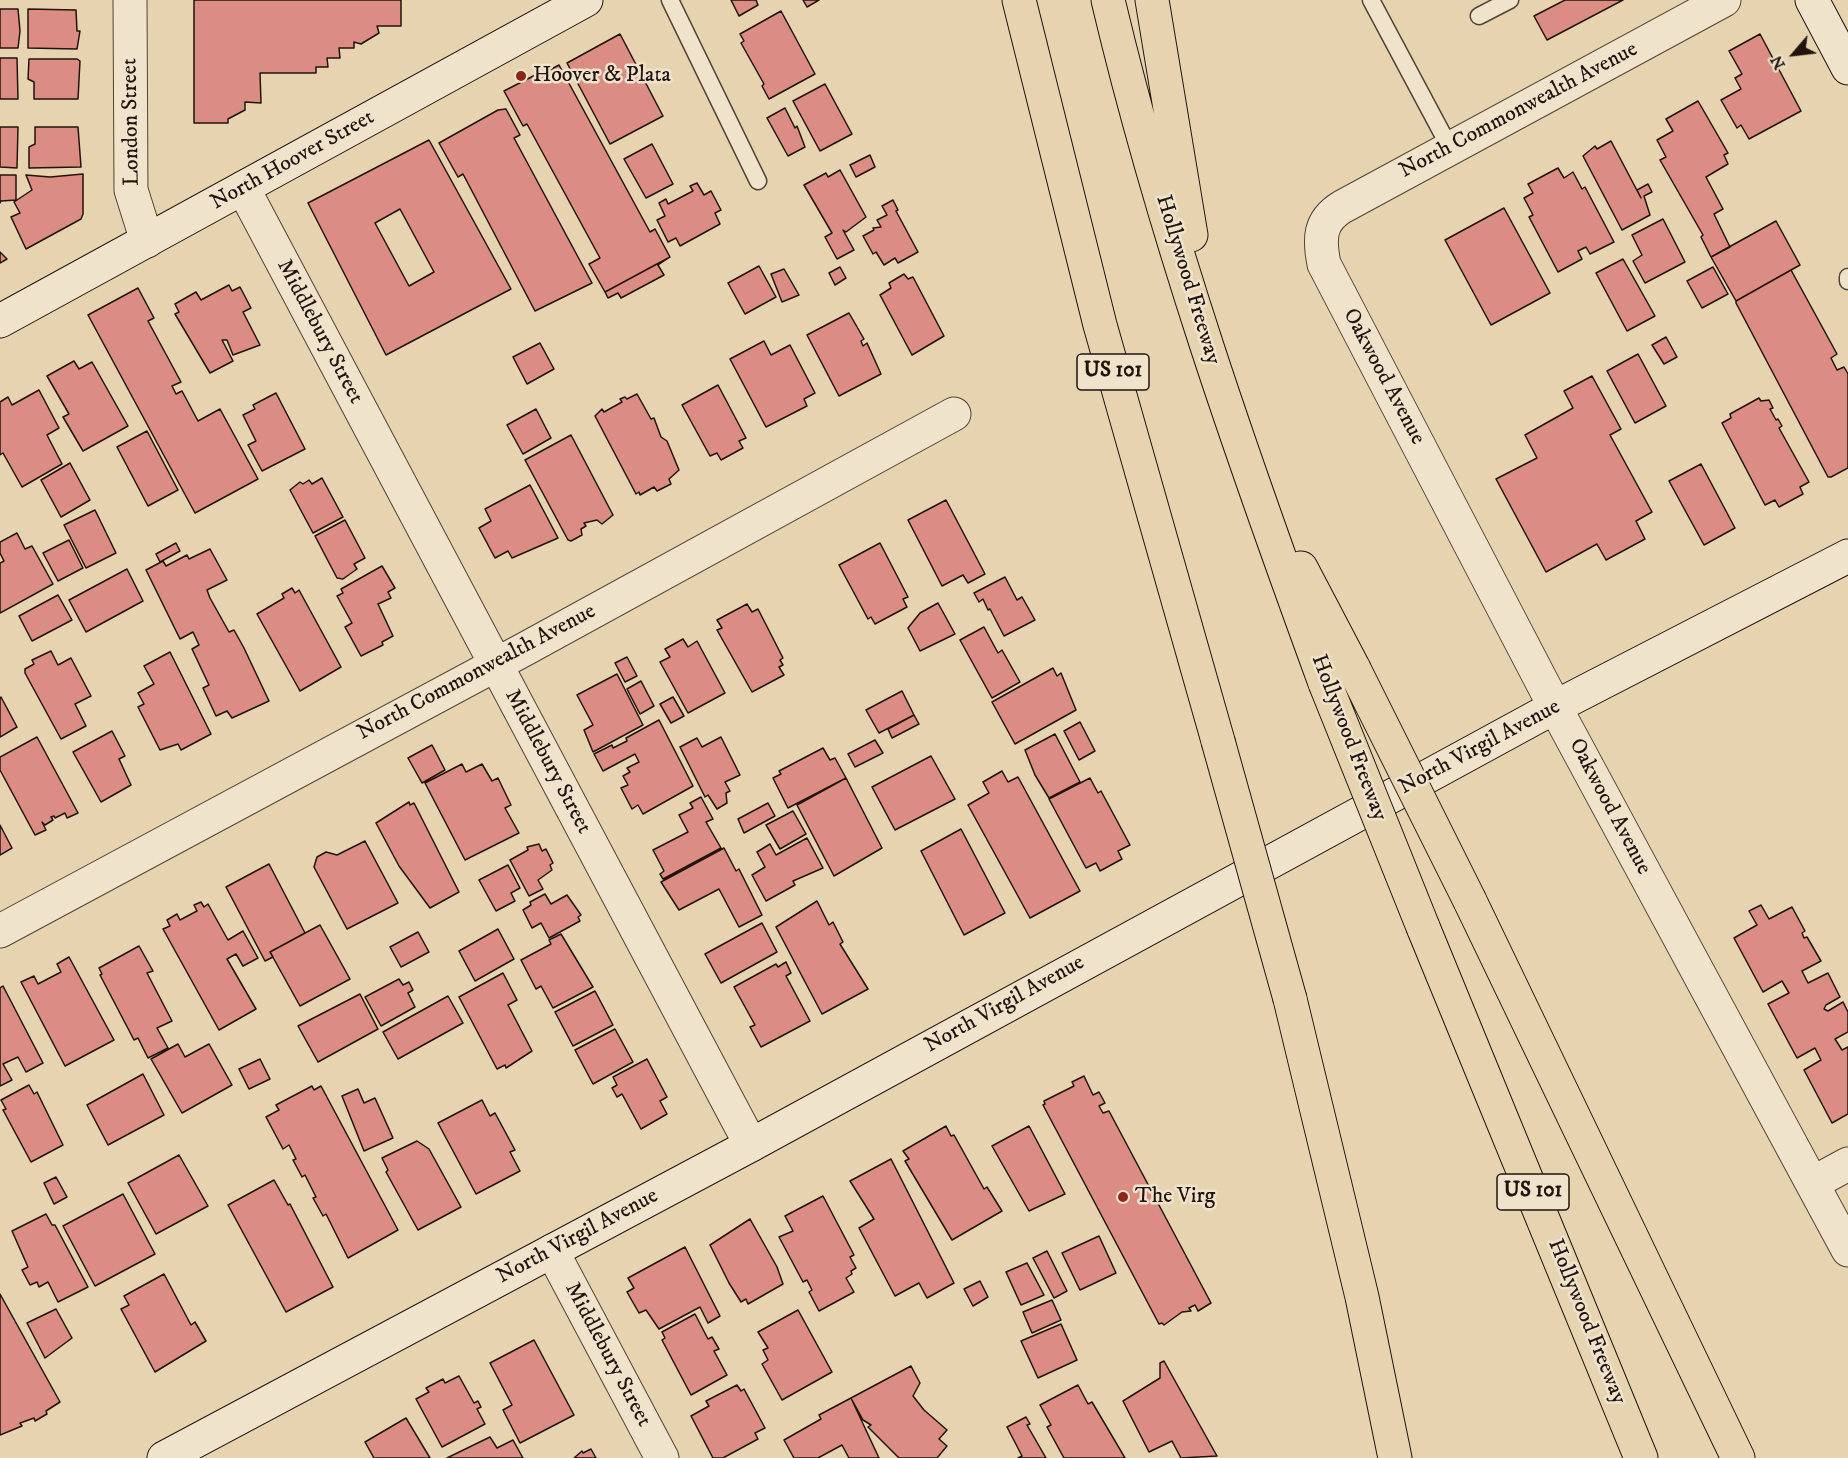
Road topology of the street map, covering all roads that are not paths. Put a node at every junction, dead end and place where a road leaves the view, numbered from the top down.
1 (130, 0) edge
2 (670, 0) edge
3 (1019, 0) edge
4 (1108, 0) edge
5 (1152, 0) edge
6 (1371, 0) edge
7 (1510, 0) edge
8 (1724, 0) edge
9 (1812, 0) edge
10 (582, 1) edge
11 (1479, 16) dead end
12 (1848, 68) edge
13 (1450, 148) junction
14 (758, 181) dead end
15 (243, 188) junction
16 (1321, 230) joint
17 (147, 241) junction
18 (0, 321) edge
19 (1215, 370) junction
20 (954, 414) dead end
21 (1248, 469) junction
22 (1848, 556) edge
23 (495, 664) junction
24 (1555, 706) junction
25 (0, 931) edge
26 (751, 1144) junction
27 (1848, 1164) edge
28 (1813, 1183) junction
29 (1848, 1250) edge
30 (552, 1251) junction
31 (164, 1458) edge
32 (662, 1458) edge
33 (1395, 1458) edge
34 (1641, 1458) edge
35 (1738, 1458) edge

1 - 17 street, London Street
2 - 14 lane
3 - 33 highway, US 101, bridge
4 - 19 highway, Hollywood Freeway / US 101
5 - 19 highway
6 - 13 lane
7 - 11 lane
8 - 13 street, North Commonwealth Avenue
9 - 12 street
10 - 15 street, North Hoover Street
13 - 16 street, North Commonwealth Avenue
15 - 17 street, North Hoover Street
15 - 23 street, Middlebury Street
16 - 24 street, Oakwood Avenue
17 - 18 street, North Hoover Street
19 - 21 highway, Hollywood Freeway / US 101
20 - 23 street, North Commonwealth Avenue
21 - 34 highway, Hollywood Freeway / US 101, bridge
21 - 35 highway, bridge
22 - 24 street, North Virgil Avenue
23 - 25 street, North Commonwealth Avenue
23 - 26 street, Middlebury Street
24 - 26 street, North Virgil Avenue
24 - 28 street, Oakwood Avenue
26 - 30 street, North Virgil Avenue
27 - 28 street
28 - 29 street, Oakwood Avenue
30 - 31 street, North Virgil Avenue
30 - 32 street, Middlebury Street

